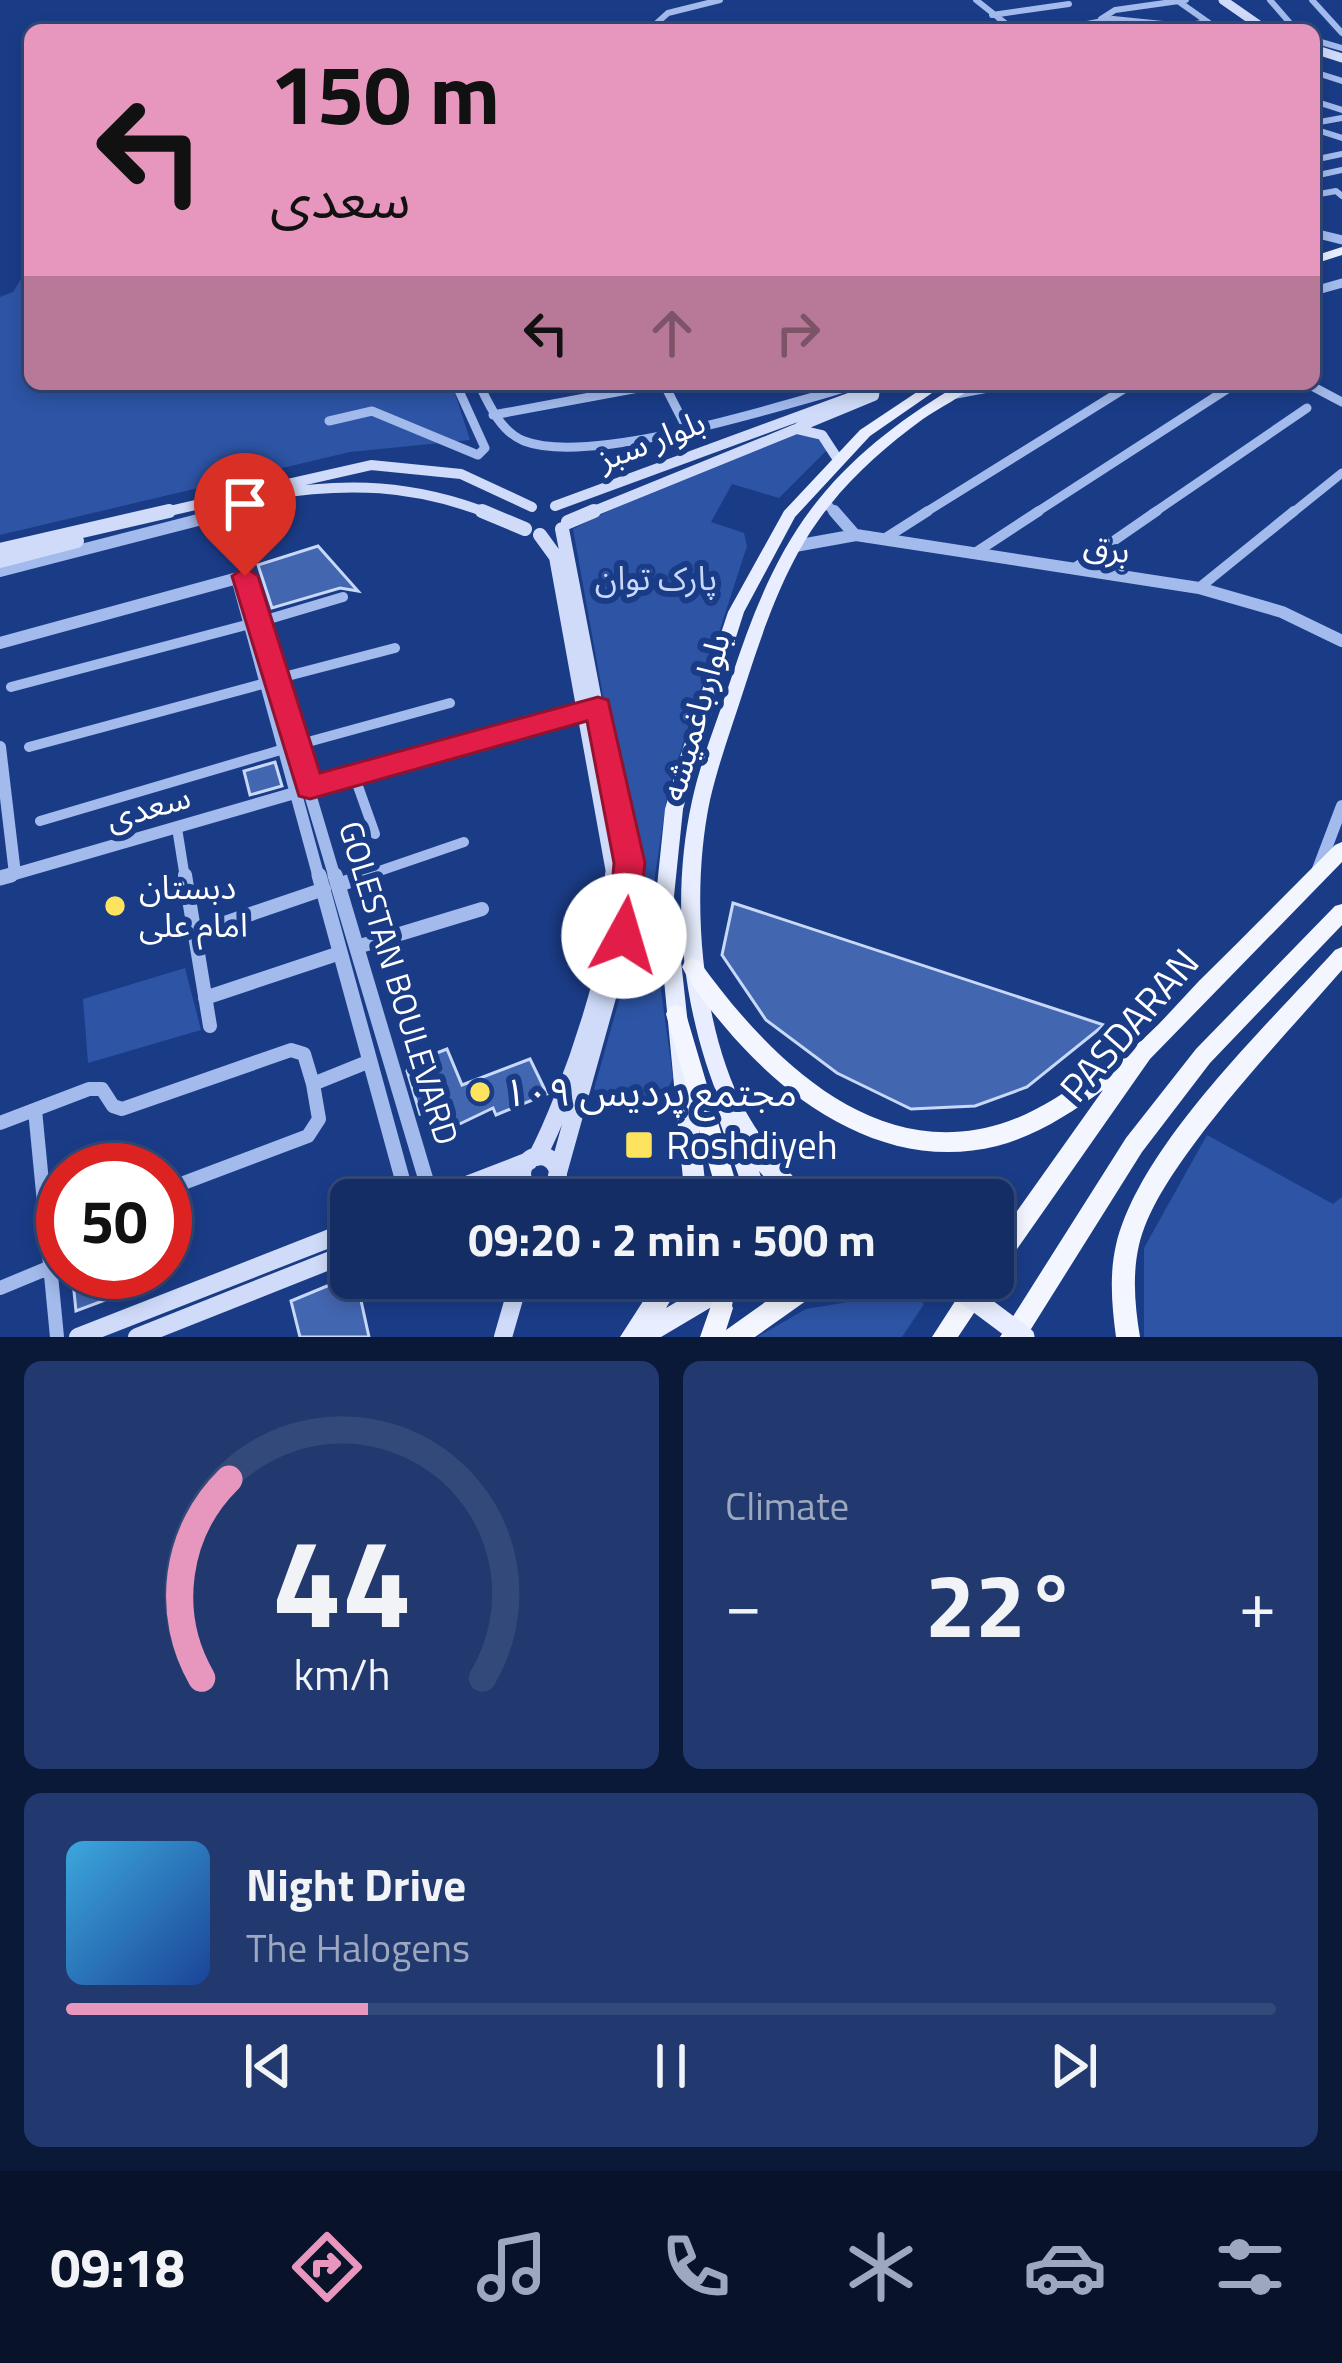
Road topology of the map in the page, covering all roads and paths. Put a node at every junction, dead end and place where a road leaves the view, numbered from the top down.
1 (720, 0) edge
2 (976, 0) edge
3 (1223, 0) edge
4 (1248, 0) edge
5 (1270, 0) edge
6 (1312, 0) edge
7 (1182, 1) edge
8 (1069, 4) dead end
9 (992, 15) junction
10 (1249, 16) junction
11 (1100, 22) junction
12 (1208, 22) junction
13 (1003, 23) joint
14 (656, 24) edge
15 (997, 24) edge
16 (1089, 24) edge
17 (1211, 24) edge
18 (1259, 24) edge
19 (1291, 24) edge
20 (1342, 33) edge
21 (459, 390) edge
22 (481, 390) edge
23 (629, 390) edge
24 (666, 390) edge
25 (837, 390) edge
26 (863, 390) edge
27 (876, 390) edge
28 (942, 390) edge
29 (943, 390) edge
30 (1122, 390) edge
31 (1226, 390) edge
32 (1307, 408) dead end
33 (766, 409) junction
34 (493, 415) junction
35 (777, 420) junction
36 (328, 421) dead end
37 (686, 424) junction
38 (796, 429) junction
39 (837, 458) junction
40 (1342, 473) edge
41 (286, 492) junction
42 (825, 502) junction
43 (555, 506) junction
44 (532, 507) junction
45 (565, 526) junction
46 (533, 532) junction
47 (856, 536) junction
48 (884, 539) junction
49 (795, 546) junction
50 (975, 554) junction
51 (4, 556) edge
52 (1072, 570) junction
53 (0, 571) edge
54 (1199, 588) junction
55 (344, 597) dead end
56 (254, 623) junction
57 (1342, 641) edge
58 (0, 644) edge
59 (395, 648) dead end
60 (271, 681) junction
61 (11, 687) dead end
62 (450, 703) dead end
63 (592, 708) junction
64 (0, 747) edge
65 (29, 747) dead end
66 (291, 747) junction
67 (354, 775) junction
68 (303, 789) junction
69 (1342, 806) edge
70 (40, 821) dead end
71 (177, 827) junction
72 (375, 834) dead end
73 (464, 842) dead end
74 (1342, 850) edge
75 (7, 876) edge
76 (1314, 880) junction
77 (331, 887) junction
78 (482, 908) dead end
79 (1342, 912) edge
80 (207, 929) dead end
81 (357, 947) junction
82 (340, 952) junction
83 (1342, 956) edge
84 (692, 967) junction
85 (205, 998) junction
86 (676, 1014) junction
87 (210, 1026) dead end
88 (1143, 1052) junction
89 (390, 1054) junction
90 (370, 1061) junction
91 (313, 1084) junction
92 (720, 1084) junction
93 (35, 1110) junction
94 (0, 1123) edge
95 (40, 1143) edge
96 (533, 1159) junction
97 (402, 1179) edge
98 (424, 1179) edge
99 (483, 1179) edge
100 (526, 1179) edge
101 (552, 1179) edge
102 (555, 1179) edge
103 (697, 1179) edge
104 (724, 1179) edge
105 (751, 1179) edge
106 (780, 1179) edge
107 (192, 1180) edge
108 (1014, 1234) edge
109 (330, 1238) edge
110 (330, 1260) edge
111 (36, 1273) edge
112 (0, 1288) edge
113 (57, 1299) edge
114 (514, 1299) edge
115 (658, 1299) edge
116 (702, 1299) edge
117 (721, 1299) edge
118 (789, 1299) edge
119 (970, 1299) edge
120 (973, 1299) edge
121 (57, 1337) edge
122 (78, 1337) edge
123 (137, 1337) edge
124 (503, 1337) edge
125 (634, 1337) edge
126 (712, 1337) edge
127 (735, 1337) edge
128 (944, 1337) edge
129 (1012, 1337) edge
130 (1024, 1337) edge
131 (1128, 1337) edge

1 - 14 street
2 - 9 street
3 - 10 main road
4 - 10 main road
5 - 19 street
6 - 20 street
7 - 11 street
7 - 12 street
8 - 9 street
9 - 13 street
10 - 18 main road
11 - 12 street
11 - 16 street
12 - 17 street
13 - 15 street
21 - 36 street
22 - 34 street
23 - 34 street
24 - 37 street
25 - 33 street
26 - 35 main road, بلوار سبز
27 - 38 main road
28 - 39 main road, بلوار باغمیشه
29 - 42 main road, بلوار باغمیشه
30 - 48 street
31 - 50 street
32 - 52 street
33 - 35 street
33 - 37 street
34 - 37 street
35 - 43 main road, بلوار سبز
38 - 39 main road
38 - 45 main road
39 - 86 main road, بلوار باغمیشه
40 - 54 street
41 - 46 main road
41 - 51 main road
41 - 53 street
42 - 47 street
42 - 49 main road, بلوار باغمیشه
43 - 44 main road, بلوار سبز
43 - 45 main road
44 - 46 main road
44 - 51 main road
45 - 46 main road
45 - 63 main road
46 - 63 main road
47 - 48 street, برق
47 - 49 street, برق
48 - 50 street, برق
49 - 84 main road, بلوار باغمیشه
50 - 52 street, برق
51 - 53 street
52 - 54 street, برق
54 - 57 street, برق
55 - 56 street
56 - 58 street, GOLESTAN BOULEVARD
56 - 60 street, GOLESTAN BOULEVARD
56 - 61 street
59 - 60 street
60 - 65 street
60 - 66 street, GOLESTAN BOULEVARD
62 - 66 street
63 - 67 street, سعدی
63 - 96 main road
63 - 102 main road
64 - 75 street
66 - 68 street, GOLESTAN BOULEVARD
66 - 70 street
67 - 68 street, سعدی
67 - 72 street
68 - 71 street, سعدی
68 - 77 street, GOLESTAN BOULEVARD
69 - 76 street
71 - 75 street, سعدی
71 - 85 street
73 - 77 street
74 - 76 highway, PASDARAN
76 - 88 highway, PASDARAN
77 - 80 street
77 - 81 street, GOLESTAN BOULEVARD
77 - 82 street, GOLESTAN BOULEVARD
78 - 81 street
79 - 129 highway
81 - 82 street
81 - 89 street, GOLESTAN BOULEVARD
82 - 85 street
82 - 90 street, GOLESTAN BOULEVARD
83 - 131 highway
84 - 88 highway
84 - 92 main road, بلوار باغمیشه
85 - 87 street
86 - 103 main road, بلوار باغمیشه
86 - 104 highway
88 - 108 highway, PASDARAN
89 - 90 street
89 - 98 street, GOLESTAN BOULEVARD
90 - 91 street
90 - 97 street, GOLESTAN BOULEVARD
91 - 93 street
91 - 107 street
92 - 105 main road
92 - 106 main road, بلوار باغمیشه
93 - 94 street
93 - 95 street
96 - 99 main road
96 - 100 main road
96 - 101 main road
109 - 122 main road
110 - 123 main road
111 - 112 street
113 - 121 street
114 - 124 main road
115 - 125 main road
116 - 125 main road
117 - 126 highway, bridge
118 - 127 highway
119 - 128 highway
120 - 130 main road, bridge

